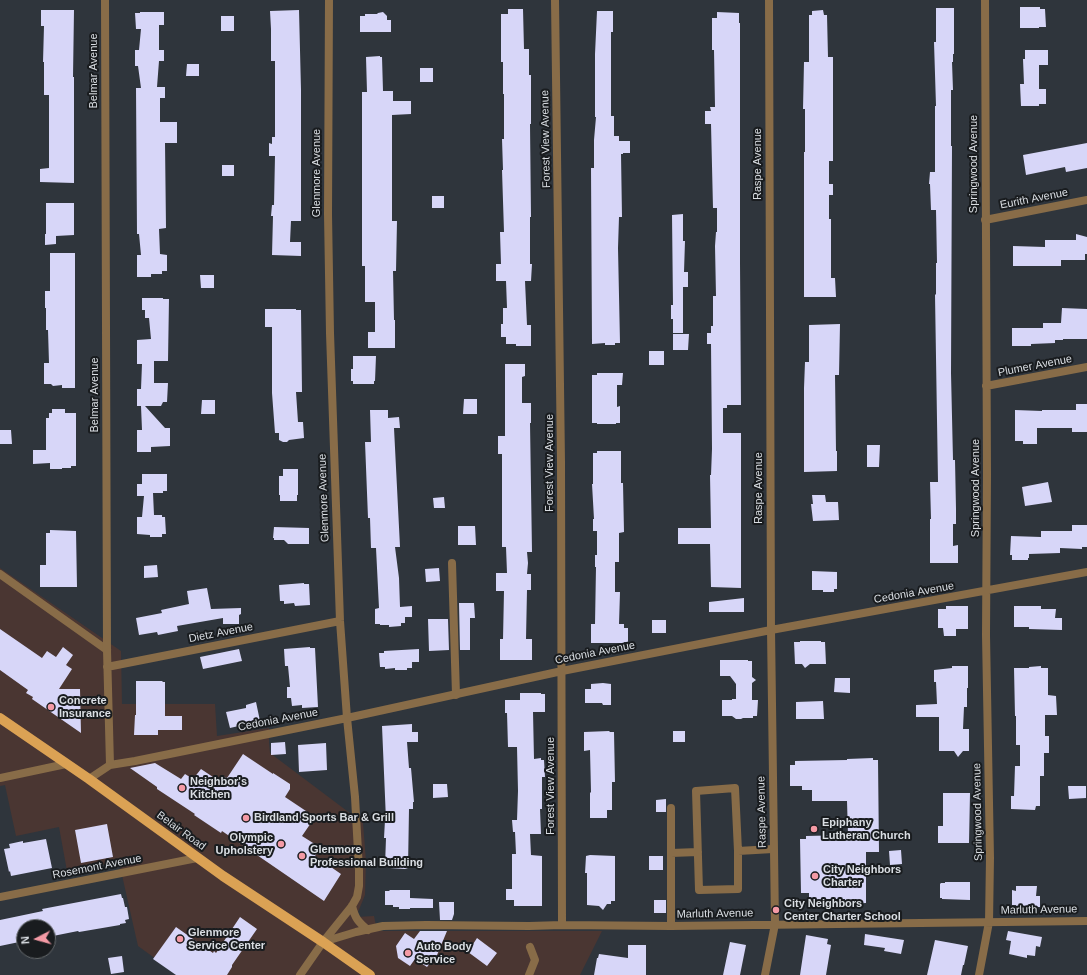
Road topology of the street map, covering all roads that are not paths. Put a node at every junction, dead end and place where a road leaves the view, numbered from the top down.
1 (105, 0) edge
2 (329, 0) edge
3 (555, 0) edge
4 (769, 0) edge
5 (985, 0) edge
6 (1087, 200) edge
7 (986, 220) junction
8 (1087, 367) edge
9 (986, 386) junction
10 (452, 563) dead end
11 (1087, 572) edge
12 (0, 574) edge
13 (986, 591) junction
14 (340, 621) junction
15 (771, 630) junction
16 (107, 650) junction
17 (107, 667) junction
18 (562, 671) junction
19 (456, 695) junction
20 (0, 718) edge
21 (347, 718) junction
22 (66, 764) junction
23 (110, 765) junction
24 (0, 778) edge
25 (89, 780) junction
26 (671, 808) dead end
27 (773, 849) junction
28 (738, 851) junction
29 (698, 852) junction
30 (671, 853) junction
31 (197, 858) junction
32 (0, 897) edge
33 (352, 906) junction
34 (1087, 921) edge
35 (989, 922) junction
36 (775, 924) junction
37 (562, 925) junction
38 (671, 926) junction
39 (368, 930) junction
40 (323, 942) junction
41 (530, 947) dead end
42 (300, 975) edge
43 (370, 975) edge
44 (529, 975) edge
45 (765, 975) edge
46 (979, 975) edge

1 - 16 street, Belmar Avenue
2 - 14 street, Glenmore Avenue
3 - 18 street, Forest View Avenue
4 - 15 street, Raspe Avenue
5 - 7 street, Springwood Avenue
6 - 7 street, Eurith Avenue
7 - 9 street, Springwood Avenue
8 - 9 street, Plumer Avenue
9 - 13 street, Springwood Avenue
10 - 19 street
11 - 13 street, Cedonia Avenue
12 - 16 street
13 - 15 street, Cedonia Avenue
13 - 35 street, Springwood Avenue
14 - 17 street, Dietz Avenue
14 - 21 street, Glenmore Avenue
15 - 18 street, Cedonia Avenue
15 - 27 street, Raspe Avenue
16 - 17 street, Belmar Avenue
17 - 23 street, Belmar Avenue
18 - 19 street, Cedonia Avenue
18 - 37 street, Forest View Avenue
19 - 21 street, Cedonia Avenue
20 - 22 main road, Belair Road
21 - 23 street, Cedonia Avenue
21 - 33 street, Glenmore Avenue
22 - 24 street
22 - 25 main road, Belair Road
23 - 25 street
25 - 31 main road, Belair Road
26 - 30 street
27 - 28 street
27 - 36 street, Raspe Avenue
28 - 29 street
28 - 29 street
29 - 30 street
30 - 38 street
31 - 32 street, Rosemont Avenue
31 - 40 main road, Belair Road
33 - 39 street
33 - 40 street, Glenmore Avenue
34 - 35 street, Marluth Avenue
35 - 36 street, Marluth Avenue
35 - 46 street, Springwood Avenue
36 - 38 street, Marluth Avenue
36 - 45 street, Raspe Avenue
37 - 38 street, Marluth Avenue
37 - 39 street, Marluth Avenue
39 - 40 street, Marluth Avenue
40 - 42 street, Glenmore Avenue
40 - 43 main road, Belair Road
41 - 44 street

